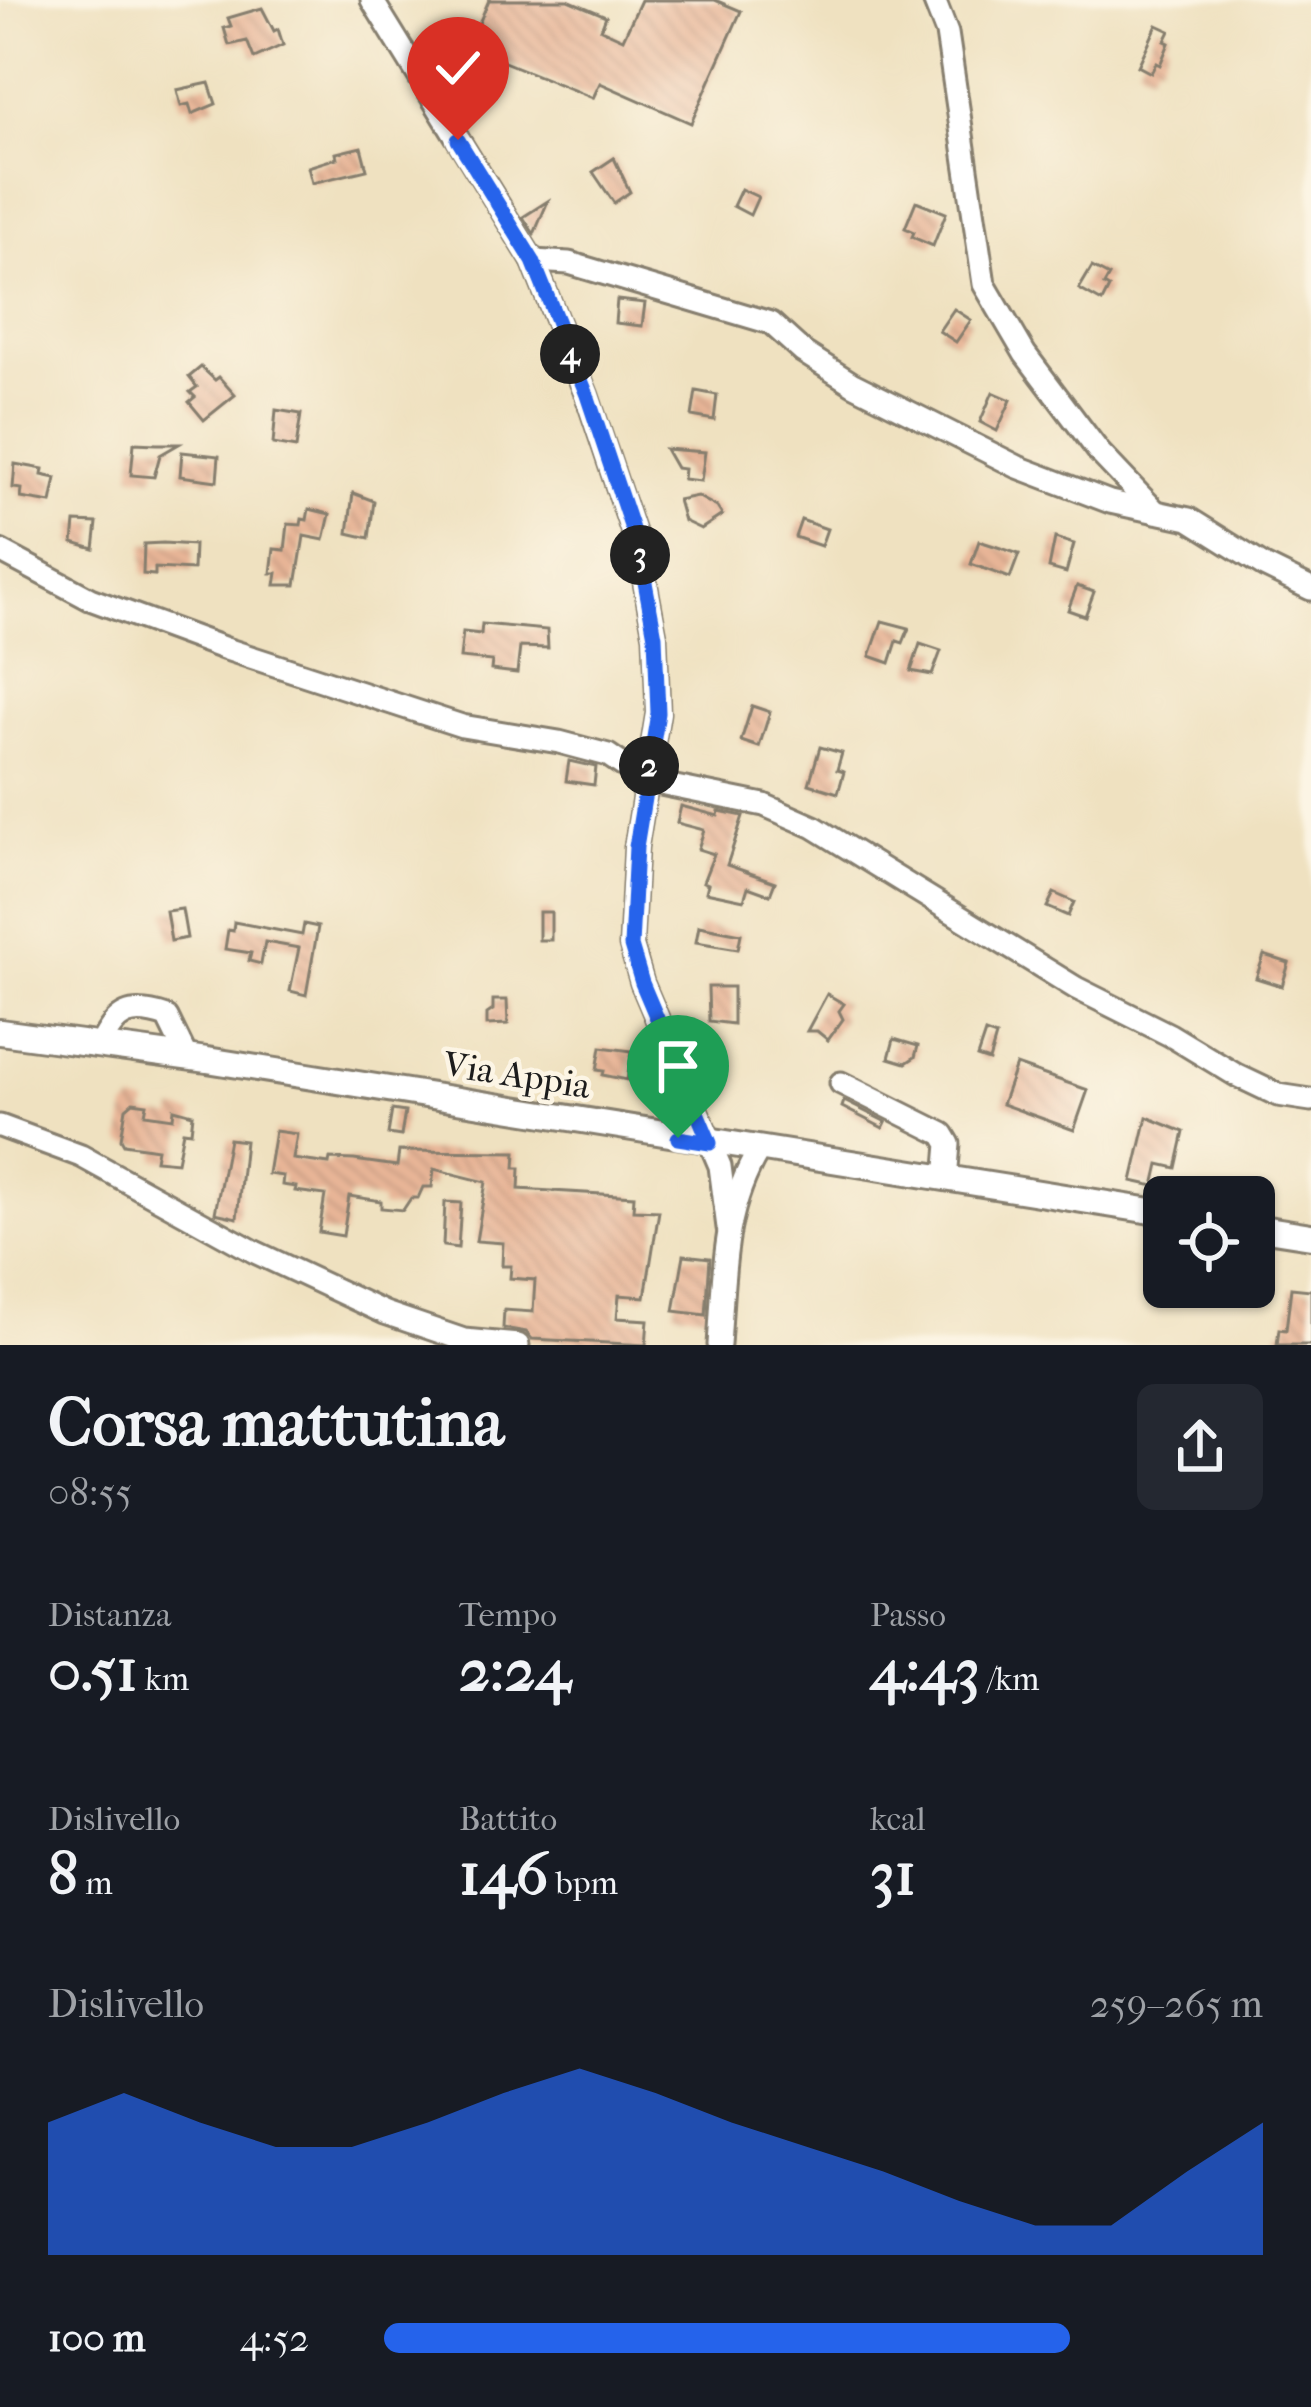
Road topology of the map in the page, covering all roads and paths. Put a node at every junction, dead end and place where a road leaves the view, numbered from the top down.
1 (372, 0) edge
2 (934, 0) edge
3 (533, 261) junction
4 (1156, 512) junction
5 (0, 550) edge
6 (1311, 589) edge
7 (646, 781) junction
8 (0, 1032) edge
9 (100, 1046) junction
10 (187, 1058) junction
11 (841, 1083) dead end
12 (1311, 1100) edge
13 (0, 1126) edge
14 (710, 1143) junction
15 (759, 1150) junction
16 (946, 1179) junction
17 (1143, 1211) edge
18 (728, 1228) junction
19 (1275, 1231) edge
20 (1311, 1236) edge
21 (518, 1345) edge
22 (719, 1345) edge

1 - 3 street
2 - 4 street
3 - 4 street
3 - 7 street
4 - 6 street
5 - 7 street
7 - 12 street
7 - 14 street
8 - 9 main road, Via Appia
9 - 10 main road, Via Appia
9 - 10 street
10 - 14 main road, Via Appia
11 - 16 street
13 - 21 street
14 - 15 main road, Via Appia
14 - 18 street
15 - 16 main road, Via Appia
15 - 18 street
16 - 17 main road, Via Appia
18 - 22 street
19 - 20 main road

